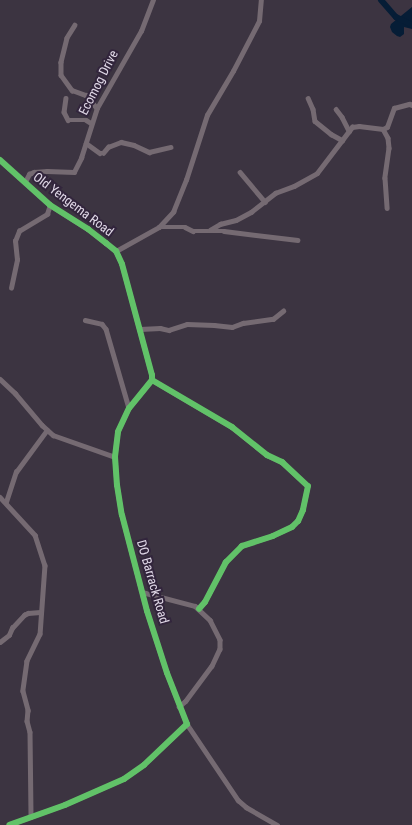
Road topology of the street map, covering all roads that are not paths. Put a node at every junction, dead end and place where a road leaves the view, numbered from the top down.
1 (153, 0) edge
2 (261, 0) edge
3 (75, 25) dead end
4 (66, 98) dead end
5 (308, 98) dead end
6 (412, 105) edge
7 (97, 108) junction
8 (336, 109) dead end
9 (91, 123) junction
10 (383, 129) junction
11 (349, 131) junction
12 (342, 140) junction
13 (86, 143) junction
14 (170, 147) dead end
15 (0, 160) edge
16 (240, 172) dead end
17 (25, 182) junction
18 (265, 202) junction
19 (50, 205) junction
20 (387, 208) dead end
21 (159, 227) junction
22 (210, 230) junction
23 (297, 240) dead end
24 (116, 252) junction
25 (11, 288) dead end
26 (283, 311) dead end
27 (85, 320) dead end
28 (140, 329) junction
29 (0, 379) edge
30 (152, 380) junction
31 (129, 408) junction
32 (47, 430) junction
33 (114, 456) junction
34 (0, 497) edge
35 (6, 502) junction
36 (142, 592) junction
37 (199, 609) junction
38 (40, 612) junction
39 (0, 642) edge
40 (179, 707) junction
41 (187, 724) junction
42 (31, 817) junction
43 (9, 825) edge
44 (277, 825) edge

1 - 7 street, Ecomog Drive
2 - 21 street
3 - 7 street
4 - 9 street
5 - 12 street
6 - 10 street
7 - 9 street, Ecomog Drive
8 - 11 street
9 - 13 street, Ecomog Drive
10 - 11 street
10 - 20 street
11 - 12 street
12 - 18 street
13 - 14 street
13 - 17 street, Ecomog Drive
15 - 17 street, Old Yengema Road
16 - 18 street
17 - 19 street, Old Yengema Road
18 - 22 street
19 - 24 street, Old Yengema Road
19 - 25 street
21 - 22 street
21 - 24 street
22 - 23 street
24 - 28 street
26 - 28 street
27 - 31 street
28 - 30 street
29 - 32 street
30 - 31 street, DO Barrack Road
30 - 37 street
31 - 33 street, DO Barrack Road
32 - 33 street
32 - 35 street
33 - 36 street, DO Barrack Road
34 - 35 street
35 - 38 street
36 - 37 street
36 - 40 street, DO Barrack Road
37 - 40 street
38 - 39 street
38 - 42 street
40 - 41 street, DO Barrack Road
41 - 42 street
41 - 44 street, DO Barrack Road
42 - 43 street

